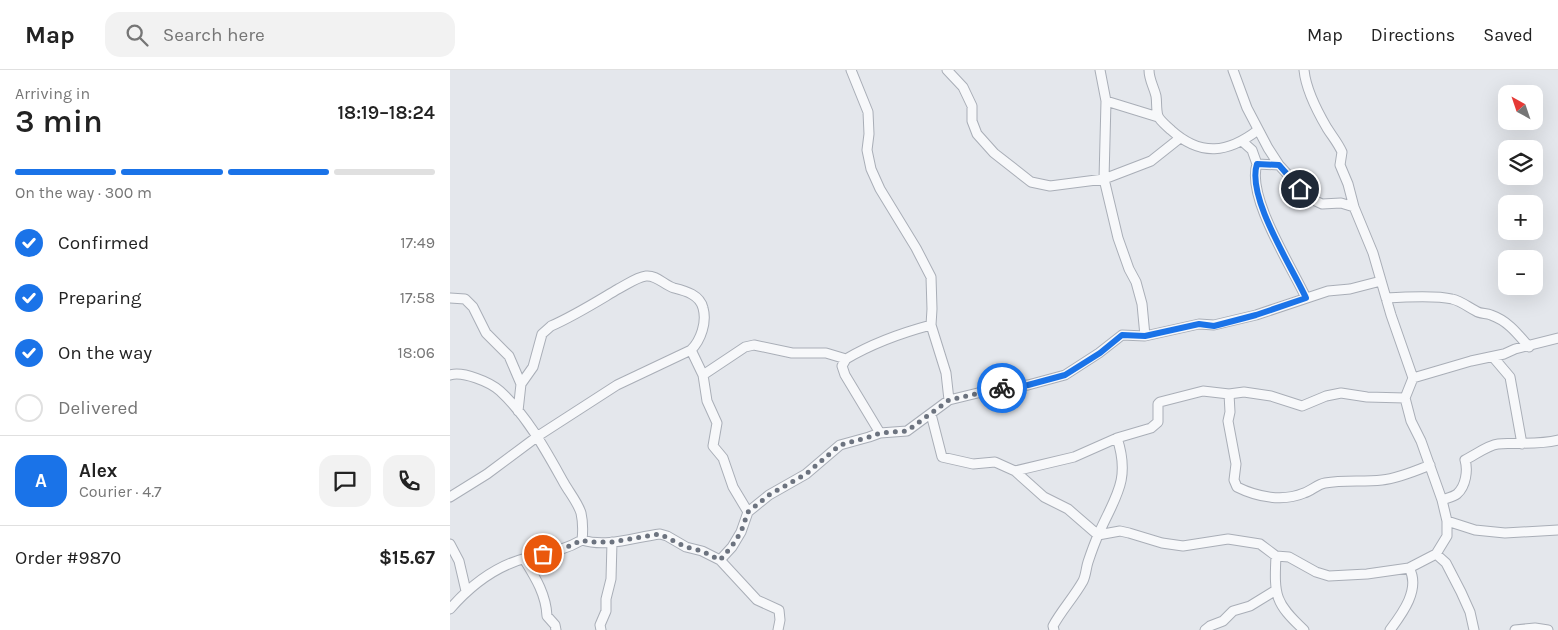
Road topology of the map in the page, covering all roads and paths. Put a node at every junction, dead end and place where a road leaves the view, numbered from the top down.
1 (851, 70) edge
2 (947, 70) edge
3 (1100, 70) edge
4 (1149, 70) edge
5 (1233, 70) edge
6 (1304, 70) edge
7 (1106, 101) junction
8 (1158, 117) junction
9 (1258, 130) junction
10 (1180, 138) junction
11 (1243, 142) junction
12 (1257, 164) junction
13 (1279, 165) junction
14 (1104, 179) junction
15 (1354, 207) junction
16 (1381, 281) junction
17 (450, 298) edge
18 (1306, 298) junction
19 (1386, 298) junction
20 (931, 325) junction
21 (1145, 336) junction
22 (1558, 338) edge
23 (1529, 347) junction
24 (691, 350) junction
25 (1493, 356) junction
26 (846, 358) junction
27 (450, 375) edge
28 (703, 376) junction
29 (1413, 378) junction
30 (521, 384) junction
31 (1230, 394) junction
32 (1405, 398) junction
33 (949, 400) junction
34 (518, 411) junction
35 (931, 414) junction
36 (880, 433) junction
37 (538, 436) junction
38 (1117, 438) junction
39 (1558, 440) edge
40 (1522, 444) junction
41 (1430, 465) junction
42 (1015, 471) junction
43 (452, 494) edge
44 (1442, 500) junction
45 (748, 512) junction
46 (1447, 521) junction
47 (1558, 530) edge
48 (1098, 535) junction
49 (582, 540) junction
50 (612, 542) junction
51 (450, 544) edge
52 (1436, 554) junction
53 (1276, 556) junction
54 (524, 558) junction
55 (720, 560) junction
56 (1409, 568) junction
57 (1276, 590) junction
58 (466, 591) junction
59 (450, 609) edge
60 (556, 630) edge
61 (601, 630) edge
62 (778, 630) edge
63 (1054, 630) edge
64 (1205, 630) edge
65 (1304, 630) edge
66 (1390, 630) edge
67 (1474, 630) edge
68 (1516, 630) edge
69 (1548, 630) edge

1 - 20 street
2 - 14 street
3 - 7 street
4 - 8 street
5 - 9 street
6 - 15 street
7 - 8 street
7 - 14 street
8 - 10 street
9 - 11 street
9 - 13 street
10 - 11 street
10 - 14 street
11 - 12 street
12 - 13 street
12 - 18 street
13 - 15 street
14 - 21 street
15 - 16 street
16 - 18 street
16 - 19 street
17 - 30 street
18 - 21 street
19 - 23 street
19 - 29 street
20 - 26 street
20 - 33 street
21 - 33 street
22 - 23 street
23 - 25 street
24 - 28 street
24 - 30 street
24 - 37 street
25 - 29 street
25 - 40 street
26 - 28 street
26 - 36 street
27 - 34 street
28 - 45 street
29 - 32 street
30 - 34 street
31 - 32 street
31 - 38 street
31 - 41 street
32 - 41 street
33 - 35 street
34 - 37 street
35 - 36 street
35 - 42 street
36 - 45 street
37 - 43 street
37 - 49 street
38 - 42 street
38 - 48 street
39 - 40 street
40 - 44 street
41 - 44 street
42 - 48 street
44 - 46 street
45 - 55 street
46 - 47 street
46 - 52 street
48 - 53 street
48 - 63 street
49 - 50 street
49 - 54 street
50 - 55 street
50 - 61 street
51 - 58 street
52 - 56 street
52 - 67 street
53 - 56 street
53 - 57 street
54 - 58 street
54 - 60 street
55 - 62 street
56 - 66 street
57 - 64 street
57 - 65 street
58 - 59 street
68 - 69 street

